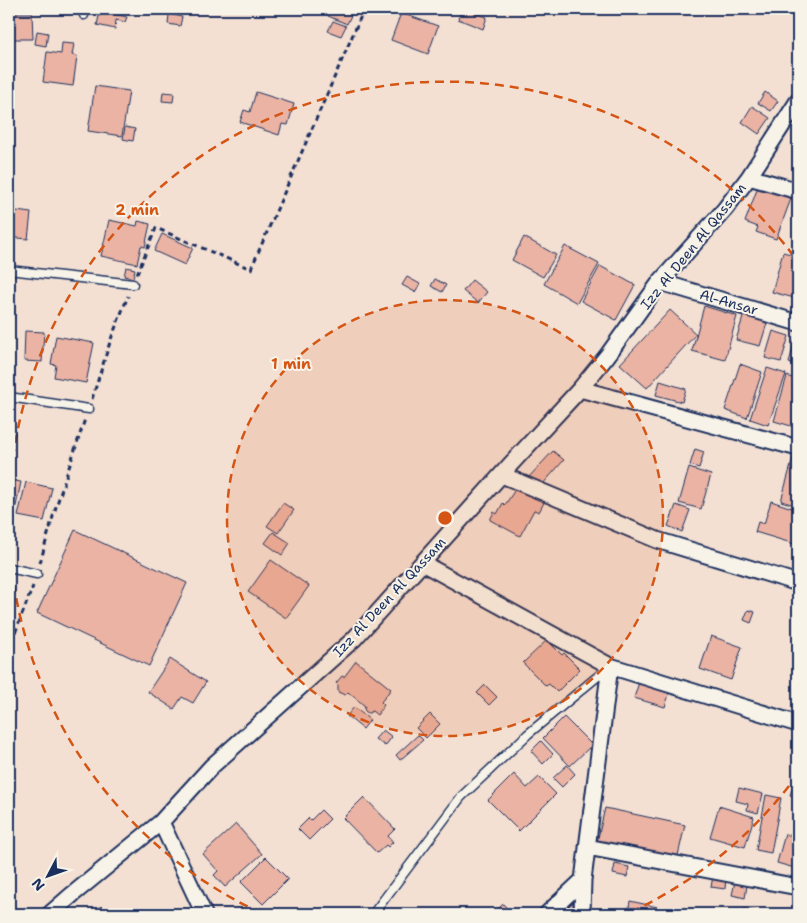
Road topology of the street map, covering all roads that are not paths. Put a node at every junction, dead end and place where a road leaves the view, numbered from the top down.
1 (798, 101) edge
2 (749, 177) junction
3 (798, 191) edge
4 (9, 270) edge
5 (660, 282) junction
6 (133, 284) road end
7 (798, 323) edge
8 (580, 389) junction
9 (9, 397) edge
10 (88, 409) road end
11 (798, 448) edge
12 (502, 475) junction
13 (422, 563) junction
14 (9, 568) edge
15 (37, 574) road end
16 (798, 583) edge
17 (610, 666) junction
18 (798, 724) edge
19 (161, 822) junction
20 (587, 847) junction
21 (583, 880) junction
22 (798, 887) edge
23 (50, 914) edge
24 (204, 914) edge
25 (373, 914) edge
26 (547, 914) edge
27 (582, 914) edge

1 - 2 street, Izz Al Deen Al Qassam
2 - 3 street
2 - 5 street, Izz Al Deen Al Qassam
4 - 6 lane
5 - 7 street, Al-Ansar
5 - 8 street, Izz Al Deen Al Qassam
8 - 11 street
8 - 12 street, Izz Al Deen Al Qassam
9 - 10 lane
12 - 13 street, Izz Al Deen Al Qassam
12 - 16 street
13 - 17 street
13 - 19 street, Izz Al Deen Al Qassam
14 - 15 lane
17 - 18 street
17 - 20 street
17 - 25 lane
19 - 23 street, Izz Al Deen Al Qassam
19 - 24 street
20 - 21 street
20 - 22 street
21 - 26 street
21 - 27 street

